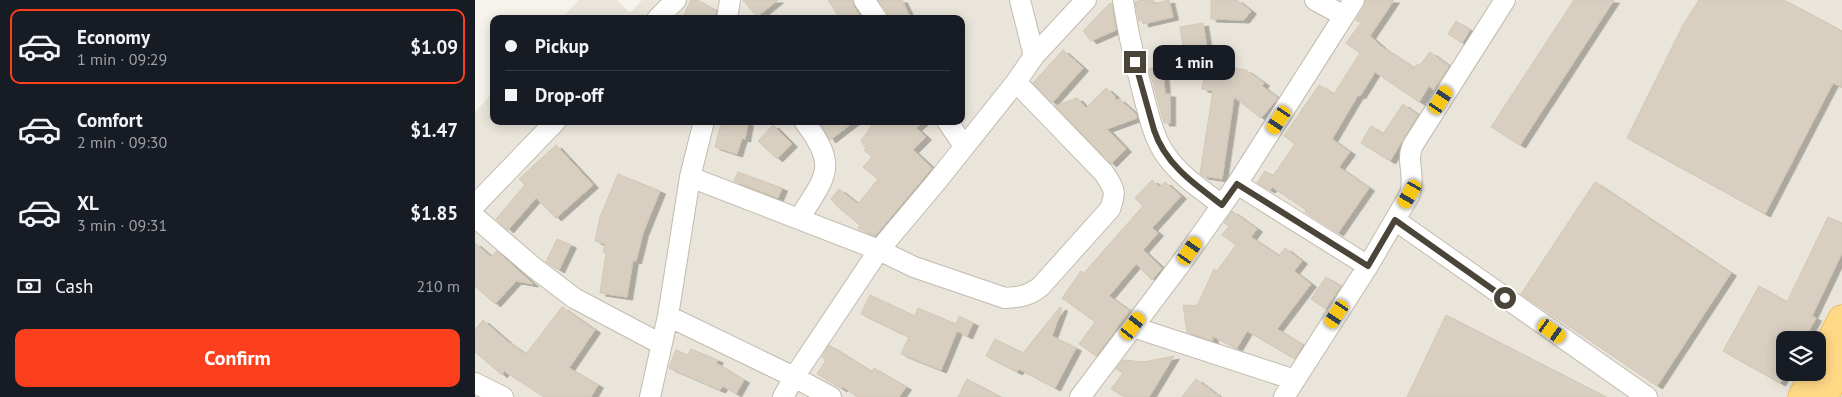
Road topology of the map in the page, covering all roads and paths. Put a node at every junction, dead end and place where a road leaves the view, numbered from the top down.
1 (677, 0) edge
2 (730, 0) edge
3 (864, 0) edge
4 (1020, 0) edge
5 (1086, 0) edge
6 (1123, 0) edge
7 (1315, 0) edge
8 (1505, 0) edge
9 (1349, 8) edge
10 (661, 15) edge
11 (728, 15) edge
12 (874, 15) edge
13 (1034, 56) junction
14 (1016, 82) junction
15 (552, 125) edge
16 (702, 125) edge
17 (807, 125) edge
18 (950, 125) edge
19 (964, 146) junction
20 (690, 177) junction
21 (1237, 184) junction
22 (475, 205) edge
23 (1222, 205) junction
24 (475, 217) edge
25 (799, 219) junction
26 (1395, 220) junction
27 (879, 250) junction
28 (1368, 266) junction
29 (668, 316) junction
30 (1842, 319) edge
31 (1133, 326) junction
32 (661, 344) junction
33 (1826, 350) edge
34 (1842, 360) edge
35 (795, 377) junction
36 (1295, 380) junction
37 (1810, 381) edge
38 (475, 383) edge
39 (503, 397) edge
40 (650, 397) edge
41 (783, 397) edge
42 (831, 397) edge
43 (1080, 397) edge
44 (1284, 397) edge
45 (1647, 397) edge
46 (1802, 397) edge
47 (1824, 397) edge

1 - 10 street
2 - 11 street
3 - 12 street
4 - 13 street
5 - 13 street
6 - 23 street
7 - 9 street
8 - 26 street
9 - 21 street
13 - 14 street
14 - 19 street
14 - 27 street
15 - 22 street
16 - 20 street
17 - 25 street
18 - 19 street
19 - 27 street
20 - 25 street
20 - 29 street
21 - 23 street
21 - 28 street
23 - 31 street
24 - 32 street
25 - 27 street
26 - 28 street
26 - 45 street
27 - 35 street
28 - 36 street
29 - 32 street
29 - 35 street
30 - 33 highway
31 - 36 street
31 - 43 street
32 - 40 street
34 - 47 highway
35 - 41 street
35 - 42 street
36 - 44 street
37 - 46 highway
38 - 39 street

